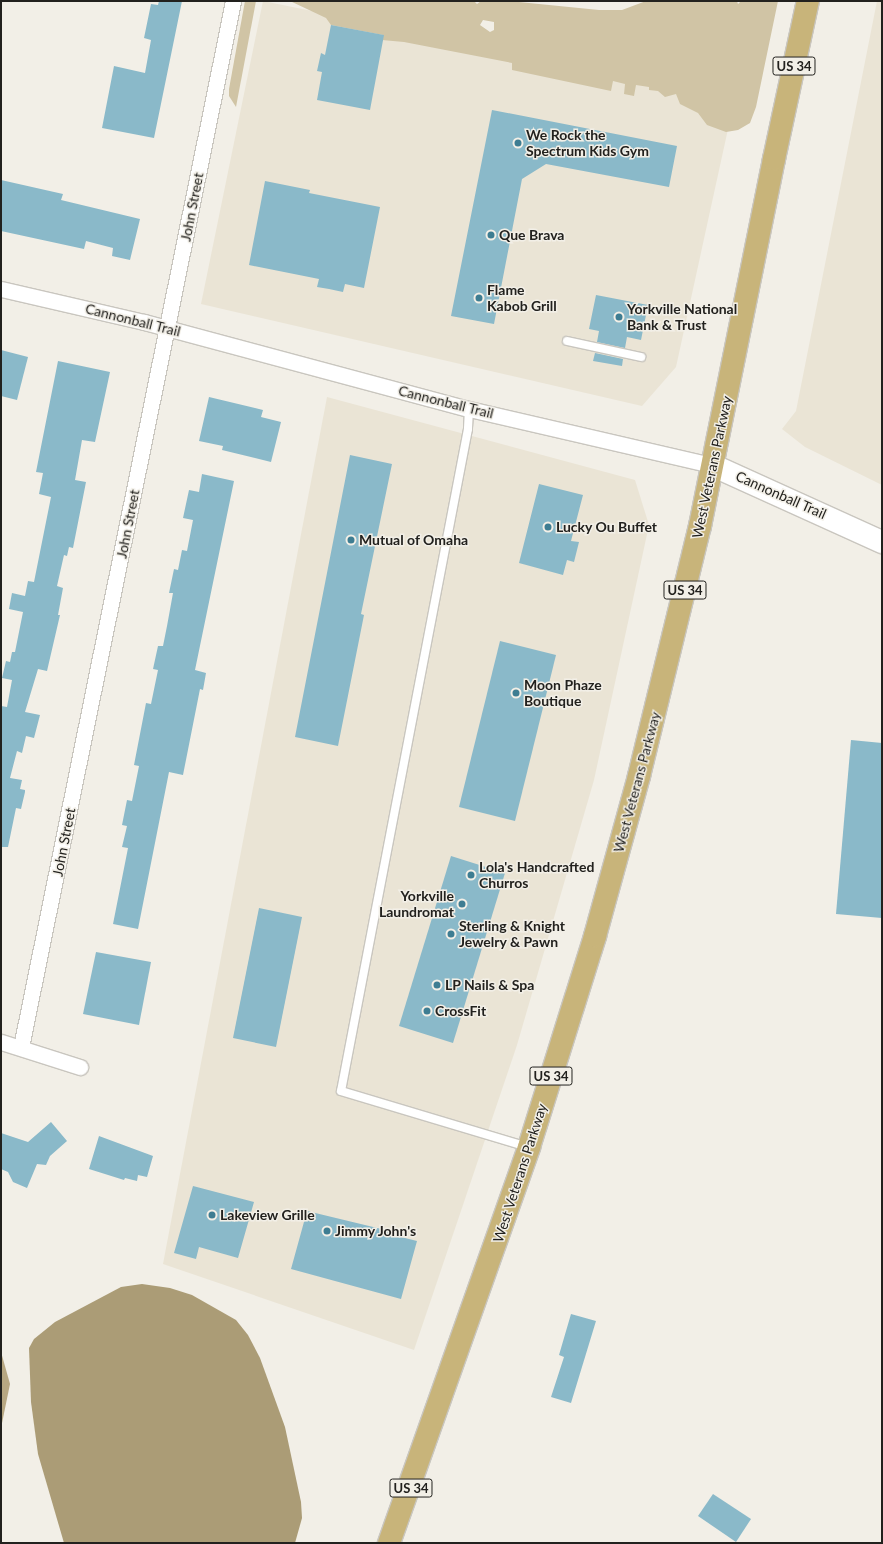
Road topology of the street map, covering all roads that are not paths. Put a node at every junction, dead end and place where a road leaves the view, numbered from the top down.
1 (233, 1) edge
2 (808, 1) edge
3 (1, 290) edge
4 (168, 329) junction
5 (567, 341) dead end
6 (642, 357) dead end
7 (469, 409) junction
8 (712, 465) junction
9 (882, 542) edge
10 (1, 1042) edge
11 (21, 1047) junction
12 (80, 1067) dead end
13 (529, 1147) junction
14 (389, 1543) edge

1 - 4 street, John Street
2 - 8 main road, West Veterans Parkway / US 34
3 - 4 street, Cannonball Trail
4 - 7 street, Cannonball Trail
4 - 11 street, John Street
5 - 6 lane
7 - 8 street, Cannonball Trail
7 - 13 lane
8 - 9 main road, Cannonball Trail
8 - 13 main road, West Veterans Parkway / US 34
10 - 11 street
11 - 12 street
13 - 14 main road, West Veterans Parkway / US 34

